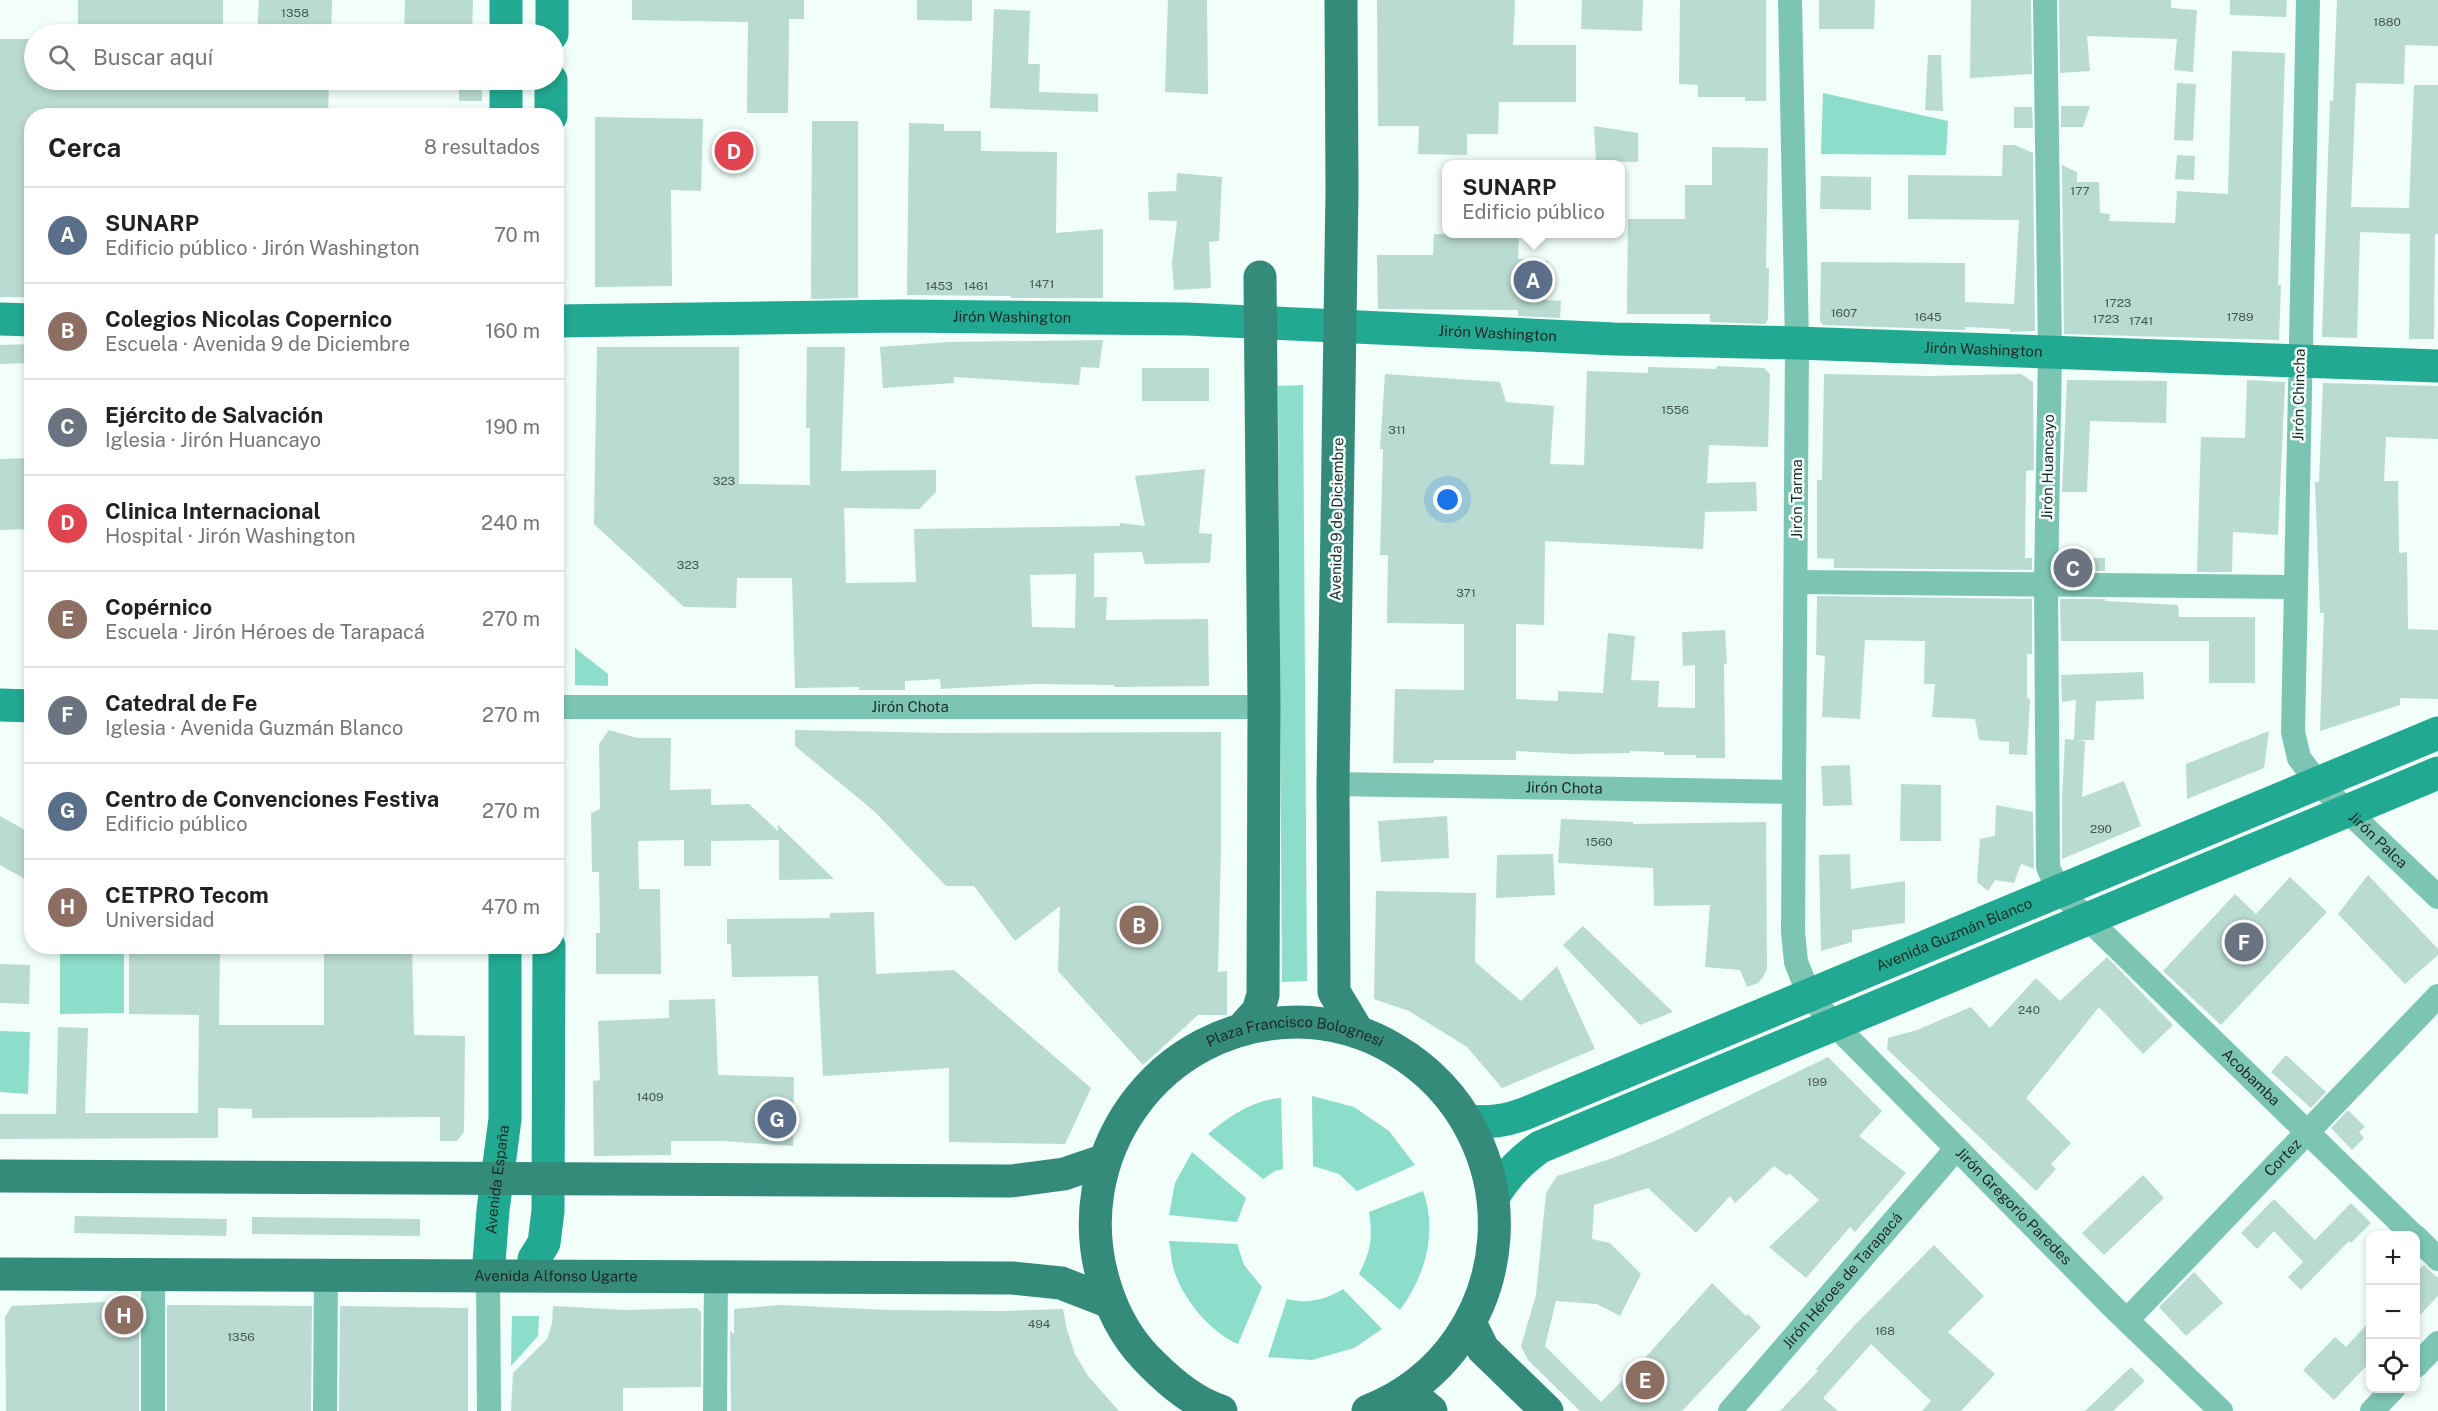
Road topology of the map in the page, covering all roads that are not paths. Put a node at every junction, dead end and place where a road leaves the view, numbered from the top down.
1 (506, 0) edge
2 (552, 0) edge
3 (1341, 0) edge
4 (1790, 0) edge
5 (2045, 0) edge
6 (2308, 0) edge
7 (506, 24) edge
8 (552, 24) edge
9 (506, 90) edge
10 (551, 90) edge
11 (506, 108) edge
12 (551, 108) edge
13 (1260, 277) dead end
14 (0, 320) edge
15 (24, 320) edge
16 (564, 321) edge
17 (1262, 322) junction
18 (1340, 328) junction
19 (1797, 343) junction
20 (2050, 353) junction
21 (2300, 361) junction
22 (2438, 366) edge
23 (1797, 582) junction
24 (2046, 584) junction
25 (2296, 587) junction
26 (0, 705) edge
27 (24, 706) edge
28 (564, 707) edge
29 (1264, 707) junction
30 (2438, 733) edge
31 (2438, 773) edge
32 (2318, 783) junction
33 (1333, 784) junction
34 (1794, 792) junction
35 (2349, 810) junction
36 (2058, 890) junction
37 (2438, 897) edge
38 (2088, 920) junction
39 (506, 954) edge
40 (549, 954) edge
41 (1809, 995) junction
42 (2438, 996) edge
43 (1835, 1025) junction
44 (1241, 1030) junction
45 (1358, 1032) junction
46 (1467, 1121) junction
47 (2307, 1132) junction
48 (1956, 1149) junction
49 (1105, 1160) junction
50 (0, 1176) edge
51 (497, 1178) junction
52 (548, 1180) junction
53 (1494, 1196) junction
54 (2410, 1231) edge
55 (2420, 1241) edge
56 (534, 1259) dead end
57 (2438, 1259) edge
58 (0, 1274) edge
59 (153, 1275) junction
60 (326, 1275) junction
61 (488, 1275) junction
62 (716, 1276) junction
63 (1110, 1302) junction
64 (2127, 1320) junction
65 (1470, 1323) junction
66 (2438, 1343) edge
67 (2420, 1361) edge
68 (2390, 1393) edge
69 (1419, 1401) edge
70 (1202, 1407) edge
71 (153, 1411) edge
72 (325, 1411) edge
73 (489, 1411) edge
74 (715, 1411) edge
75 (1368, 1411) edge
76 (1547, 1411) edge
77 (1730, 1411) edge
78 (2221, 1411) edge
79 (2372, 1411) edge

1 - 7 street
2 - 8 street
3 - 18 main road, Avenida 9 de Diciembre
4 - 19 street, Jirón Tarma
5 - 20 street, Jirón Huancayo
6 - 21 street, Jirón Chincha
9 - 11 street
10 - 12 street
13 - 17 main road
14 - 15 street
16 - 17 street, Jirón Washington
17 - 18 street, Jirón Washington
17 - 29 main road
18 - 19 street, Jirón Washington
18 - 33 main road, Avenida 9 de Diciembre
19 - 20 street, Jirón Washington
19 - 23 street, Jirón Tarma
20 - 21 street, Jirón Washington
20 - 24 street, Jirón Huancayo
21 - 22 street, Jirón Washington
21 - 25 street, Jirón Chincha
23 - 24 street
23 - 34 street, Jirón Tarma
24 - 25 street
24 - 36 street, Jirón Huancayo
25 - 32 street, Jirón Chincha
26 - 27 street
28 - 29 street, Jirón Chota
29 - 44 main road
30 - 32 street, Avenida Guzmán Blanco
31 - 35 street
32 - 35 street, Jirón Palca
32 - 36 street, Avenida Guzmán Blanco
33 - 34 street, Jirón Chota
33 - 45 main road, Avenida 9 de Diciembre
34 - 41 street, Jirón Tarma
35 - 37 street, Jirón Palca
35 - 38 street
36 - 38 street, Jirón Huancayo
36 - 41 street, Avenida Guzmán Blanco
38 - 43 street
38 - 47 street, Acobamba
39 - 51 street, Avenida España
40 - 52 street
41 - 43 street, Jirón Gregorio Paredes
41 - 46 street, Avenida Guzmán Blanco
42 - 47 street, Cortez
43 - 48 street, Jirón Gregorio Paredes
43 - 53 street
44 - 45 main road, Plaza Francisco Bolognesi
44 - 49 main road, Plaza Francisco Bolognesi
45 - 46 main road, Plaza Francisco Bolognesi
46 - 53 main road, Plaza Francisco Bolognesi
47 - 54 street, Acobamba
47 - 64 street, Cortez
48 - 64 street, Jirón Gregorio Paredes
48 - 77 street, Jirón Héroes de Tarapacá
49 - 52 main road
49 - 63 main road, Plaza Francisco Bolognesi
50 - 51 main road
51 - 52 main road
51 - 61 street, Avenida España
52 - 56 street
53 - 65 main road, Plaza Francisco Bolognesi
55 - 57 street, Acobamba
58 - 59 main road, Avenida Alfonso Ugarte
59 - 60 main road, Avenida Alfonso Ugarte
59 - 71 street
60 - 61 main road, Avenida Alfonso Ugarte
60 - 72 street
61 - 62 main road, Avenida Alfonso Ugarte
61 - 73 street, Avenida España
62 - 63 main road, Avenida Alfonso Ugarte
62 - 74 street
63 - 70 main road, Plaza Francisco Bolognesi
64 - 78 street, Jirón Gregorio Paredes
65 - 69 main road, Plaza Francisco Bolognesi
65 - 76 main road
66 - 67 street
68 - 79 street
69 - 75 main road, Plaza Francisco Bolognesi

